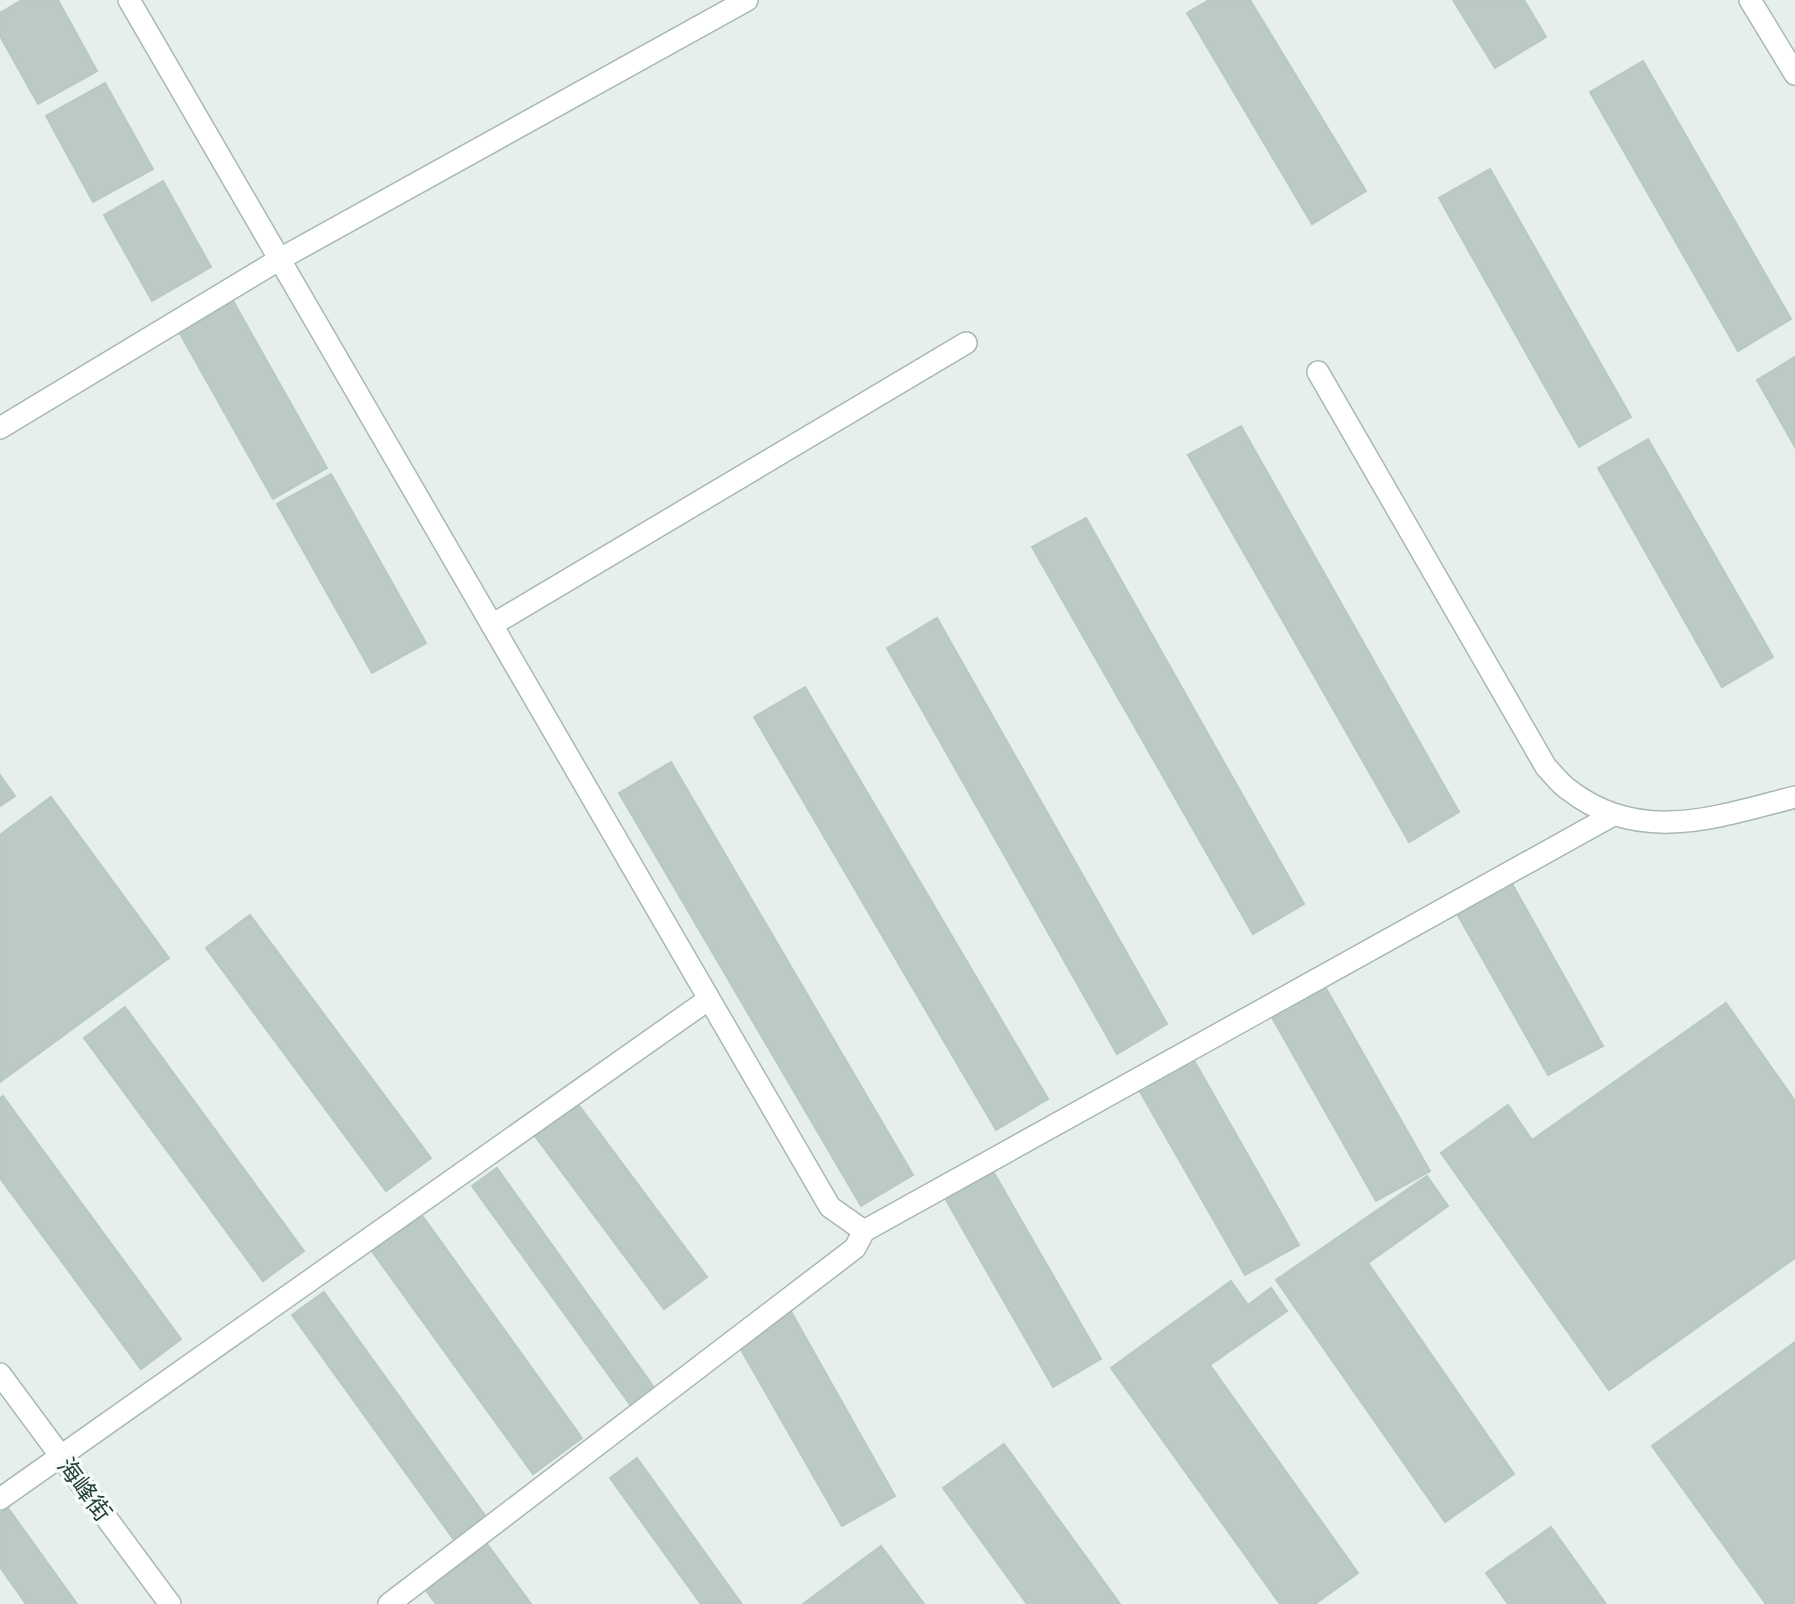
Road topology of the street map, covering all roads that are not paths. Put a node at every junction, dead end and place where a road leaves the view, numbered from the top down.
1 (129, 0) edge
2 (747, 0) edge
3 (1750, 0) edge
4 (1795, 74) edge
5 (280, 259) junction
6 (966, 343) dead end
7 (1318, 372) dead end
8 (0, 428) edge
9 (492, 625) junction
10 (1795, 797) edge
11 (1613, 815) junction
12 (709, 999) junction
13 (864, 1231) junction
14 (0, 1374) edge
15 (60, 1456) junction
16 (0, 1499) edge
17 (170, 1604) edge
18 (389, 1604) edge

1 - 5 street
2 - 5 street
3 - 4 street
5 - 8 street
5 - 9 street
6 - 9 street
7 - 11 street
9 - 12 street
10 - 11 street
11 - 13 street
12 - 13 street
12 - 15 street
13 - 18 street
14 - 15 street, 海峰街
15 - 16 street
15 - 17 street, 海峰街

